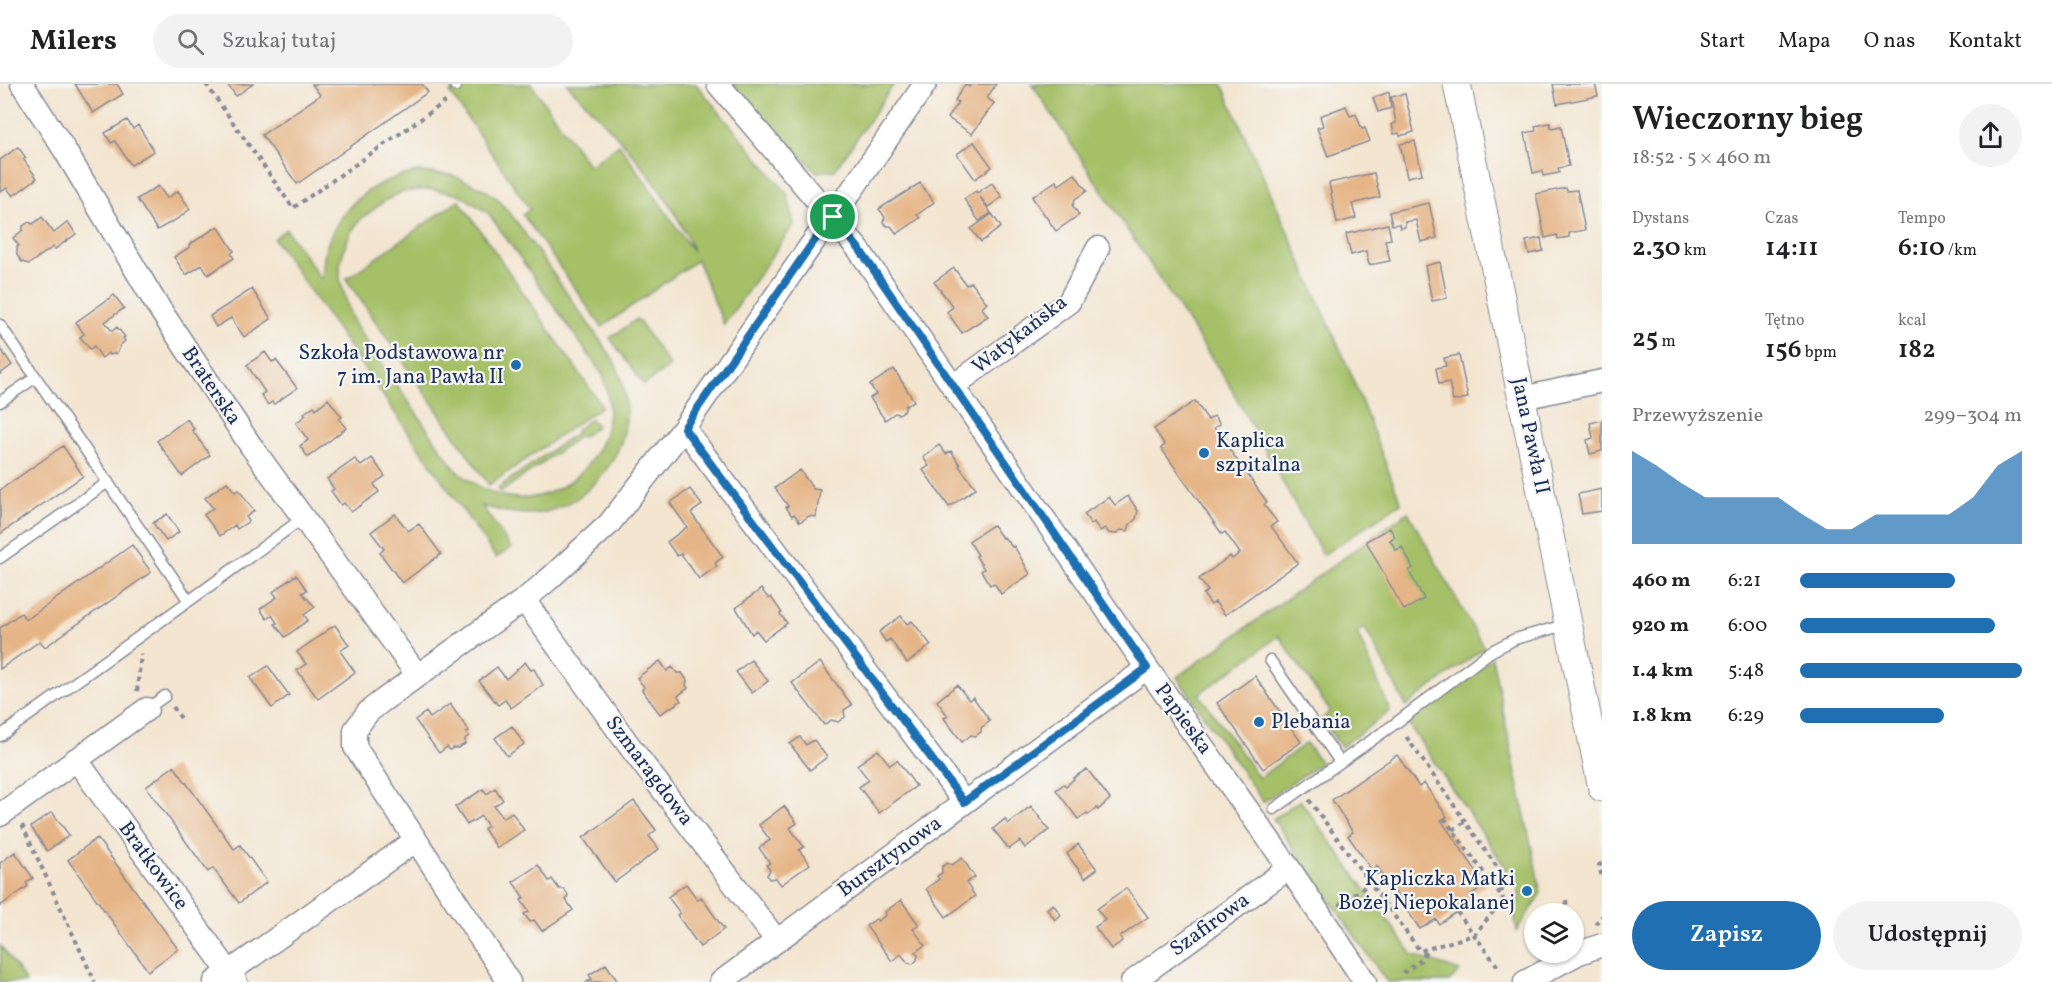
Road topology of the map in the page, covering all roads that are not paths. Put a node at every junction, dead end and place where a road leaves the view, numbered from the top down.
1 (22, 84) edge
2 (718, 84) edge
3 (925, 84) edge
4 (1456, 84) edge
5 (833, 217) junction
6 (1098, 248) dead end
7 (0, 325) edge
8 (36, 377) junction
9 (1602, 381) edge
10 (953, 386) junction
11 (1522, 398) junction
12 (0, 402) edge
13 (684, 428) junction
14 (108, 482) junction
15 (303, 518) junction
16 (0, 558) edge
17 (524, 600) junction
18 (189, 601) junction
19 (1568, 624) junction
20 (1270, 660) dead end
21 (1147, 668) junction
22 (418, 676) junction
23 (156, 703) road end
24 (0, 735) edge
25 (76, 759) junction
26 (1340, 762) junction
27 (1602, 788) edge
28 (964, 802) junction
29 (1275, 809) dead end
30 (9, 815) edge
31 (415, 841) junction
32 (1289, 868) junction
33 (777, 941) junction
34 (1602, 945) edge
35 (227, 979) edge
36 (1358, 980) edge
37 (509, 982) edge
38 (721, 982) edge
39 (1132, 982) edge
40 (1525, 982) edge

1 - 15 street, Braterska
2 - 5 street, Papieska
3 - 5 street
4 - 11 street, Jana Pawła II
5 - 10 street, Papieska
5 - 13 street
6 - 10 street, Watykańska
7 - 8 lane
8 - 12 lane
8 - 14 lane
9 - 11 street
10 - 21 street, Papieska
11 - 19 street, Jana Pawła II
13 - 17 street
13 - 28 street
14 - 16 lane
14 - 18 lane
15 - 18 lane
15 - 22 street, Braterska
17 - 22 street
17 - 33 street, Szmaragdowa
18 - 24 lane
19 - 26 lane
19 - 27 street, Jana Pawła II
20 - 26 lane
21 - 28 street, Bursztynowa
21 - 32 street, Papieska
22 - 31 street
23 - 25 street
25 - 30 street
25 - 35 street, Bratkowice
26 - 29 lane
28 - 33 street, Bursztynowa
31 - 35 street, Bratkowice
31 - 37 street
32 - 36 street, Papieska
32 - 39 street, Szafirowa
33 - 38 street, Bursztynowa
34 - 40 street

